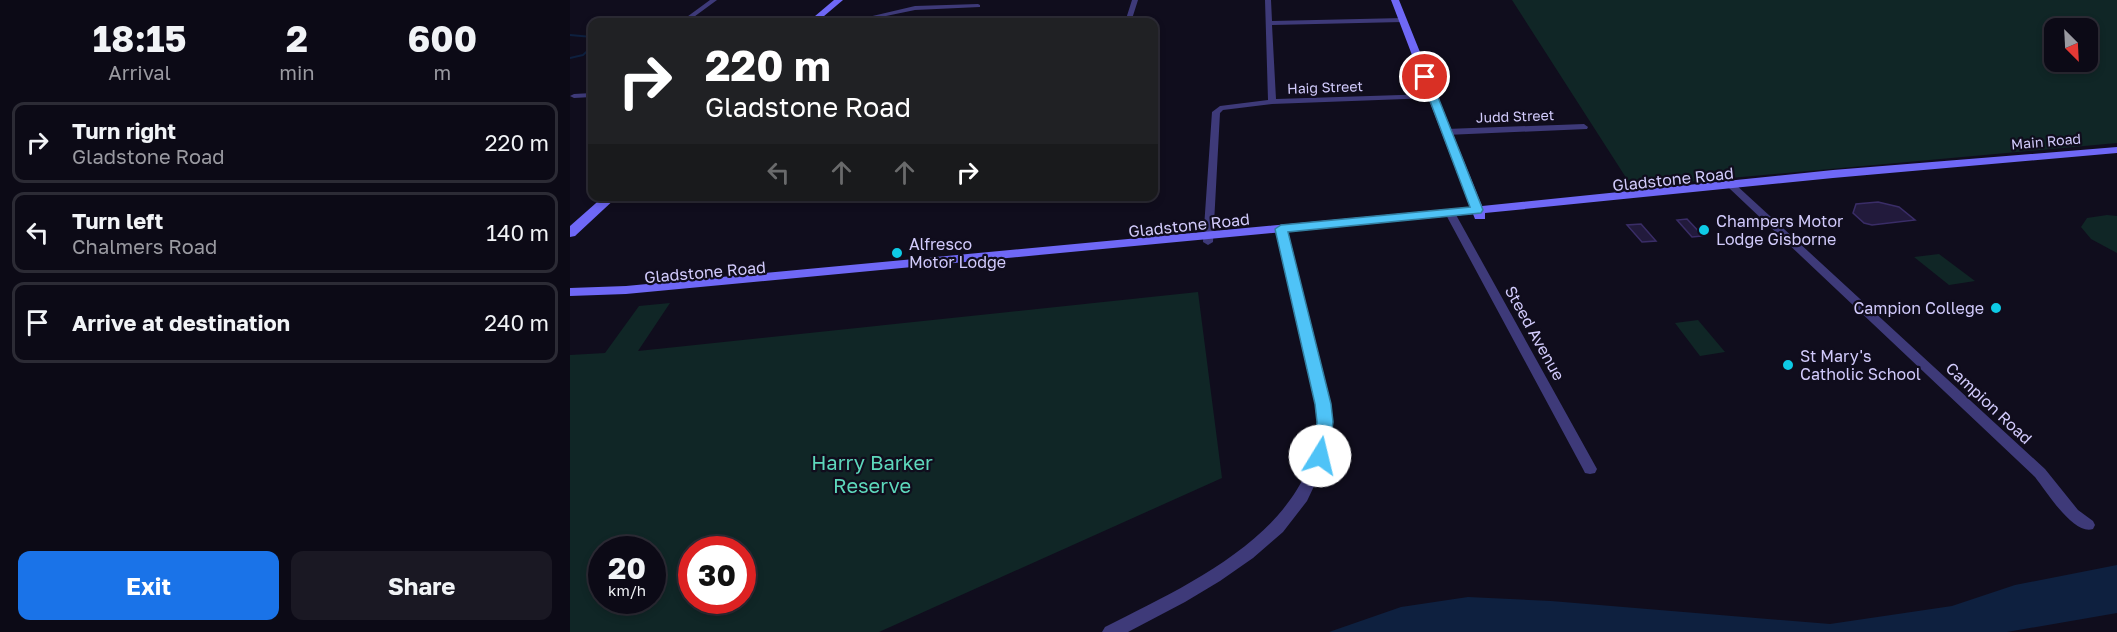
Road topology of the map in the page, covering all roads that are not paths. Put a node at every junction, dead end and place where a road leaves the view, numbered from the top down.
1 (714, 0) edge
2 (838, 0) edge
3 (1135, 0) edge
4 (1268, 0) edge
5 (1395, 0) edge
6 (978, 6) dead end
7 (689, 18) edge
8 (817, 18) edge
9 (869, 18) edge
10 (1129, 18) edge
11 (1403, 20) junction
12 (1268, 23) junction
13 (588, 95) edge
14 (574, 96) dead end
15 (1432, 96) junction
16 (1272, 102) junction
17 (1584, 127) dead end
18 (1446, 132) junction
19 (2117, 150) edge
20 (1977, 163) joint
21 (1735, 188) junction
22 (606, 201) edge
23 (1478, 213) junction
24 (1452, 215) junction
25 (570, 232) edge
26 (1282, 232) junction
27 (1208, 239) junction
28 (570, 292) edge
29 (570, 300) edge
30 (1590, 469) dead end
31 (2086, 525) dead end
32 (1111, 632) edge

1 - 7 street
2 - 8 main road
3 - 10 street
4 - 12 street
5 - 11 main road
6 - 9 street
11 - 12 street
11 - 15 main road
12 - 16 street
13 - 14 street
15 - 16 street, Haig Street
15 - 18 main road
16 - 27 street, Haig Street
17 - 18 street, Judd Street
18 - 23 main road
19 - 20 main road, Main Road
20 - 21 main road, Gladstone Road
21 - 23 main road, Gladstone Road
21 - 31 street, Campion Road
22 - 25 main road
23 - 24 main road, Gladstone Road
24 - 26 main road, Gladstone Road
24 - 30 street, Steed Avenue
26 - 27 main road, Gladstone Road
26 - 32 street
27 - 28 main road, Gladstone Road
27 - 29 main road, Gladstone Road

